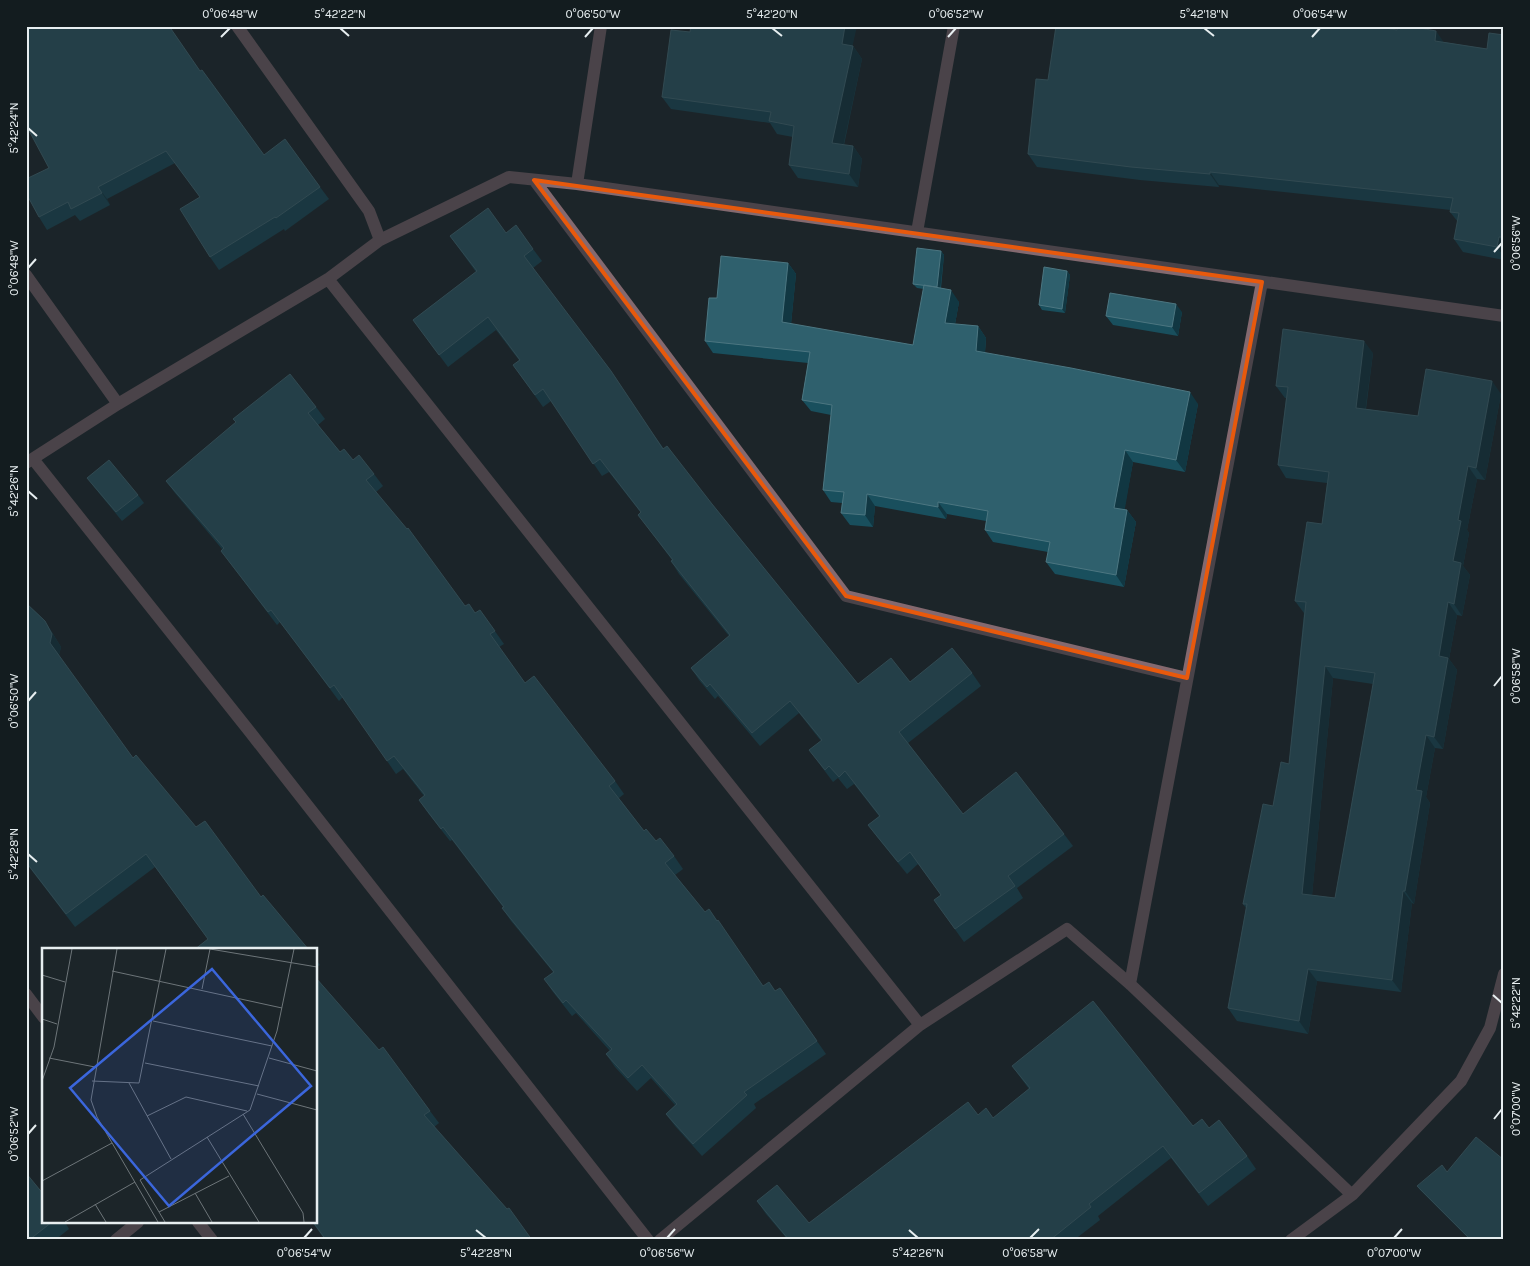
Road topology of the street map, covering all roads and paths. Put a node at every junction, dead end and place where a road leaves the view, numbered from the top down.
1 (237, 26) edge
2 (601, 26) edge
3 (954, 26) edge
4 (534, 180) junction
5 (577, 184) junction
6 (917, 232) junction
7 (380, 240) junction
8 (26, 275) edge
9 (328, 279) junction
10 (1262, 282) junction
11 (1504, 316) edge
12 (118, 404) junction
13 (30, 461) edge
14 (1187, 678) junction
15 (1504, 974) edge
16 (1130, 984) junction
17 (26, 994) edge
18 (42, 1015) edge
19 (920, 1025) junction
20 (1352, 1195) junction
21 (136, 1224) edge
22 (200, 1224) edge
23 (116, 1240) edge
24 (212, 1240) edge
25 (648, 1240) edge
26 (660, 1240) edge
27 (1291, 1240) edge

1 - 7 street
2 - 5 street
3 - 6 street
4 - 5 street
4 - 7 street
4 - 14 street
5 - 6 street
6 - 10 street
7 - 9 street
8 - 12 street
9 - 12 street
9 - 19 street
10 - 11 street
10 - 14 street
12 - 13 street
13 - 25 street
14 - 16 street
15 - 20 street
16 - 19 street
16 - 20 street
17 - 18 street
19 - 26 street
20 - 27 street
21 - 23 street
22 - 24 street

